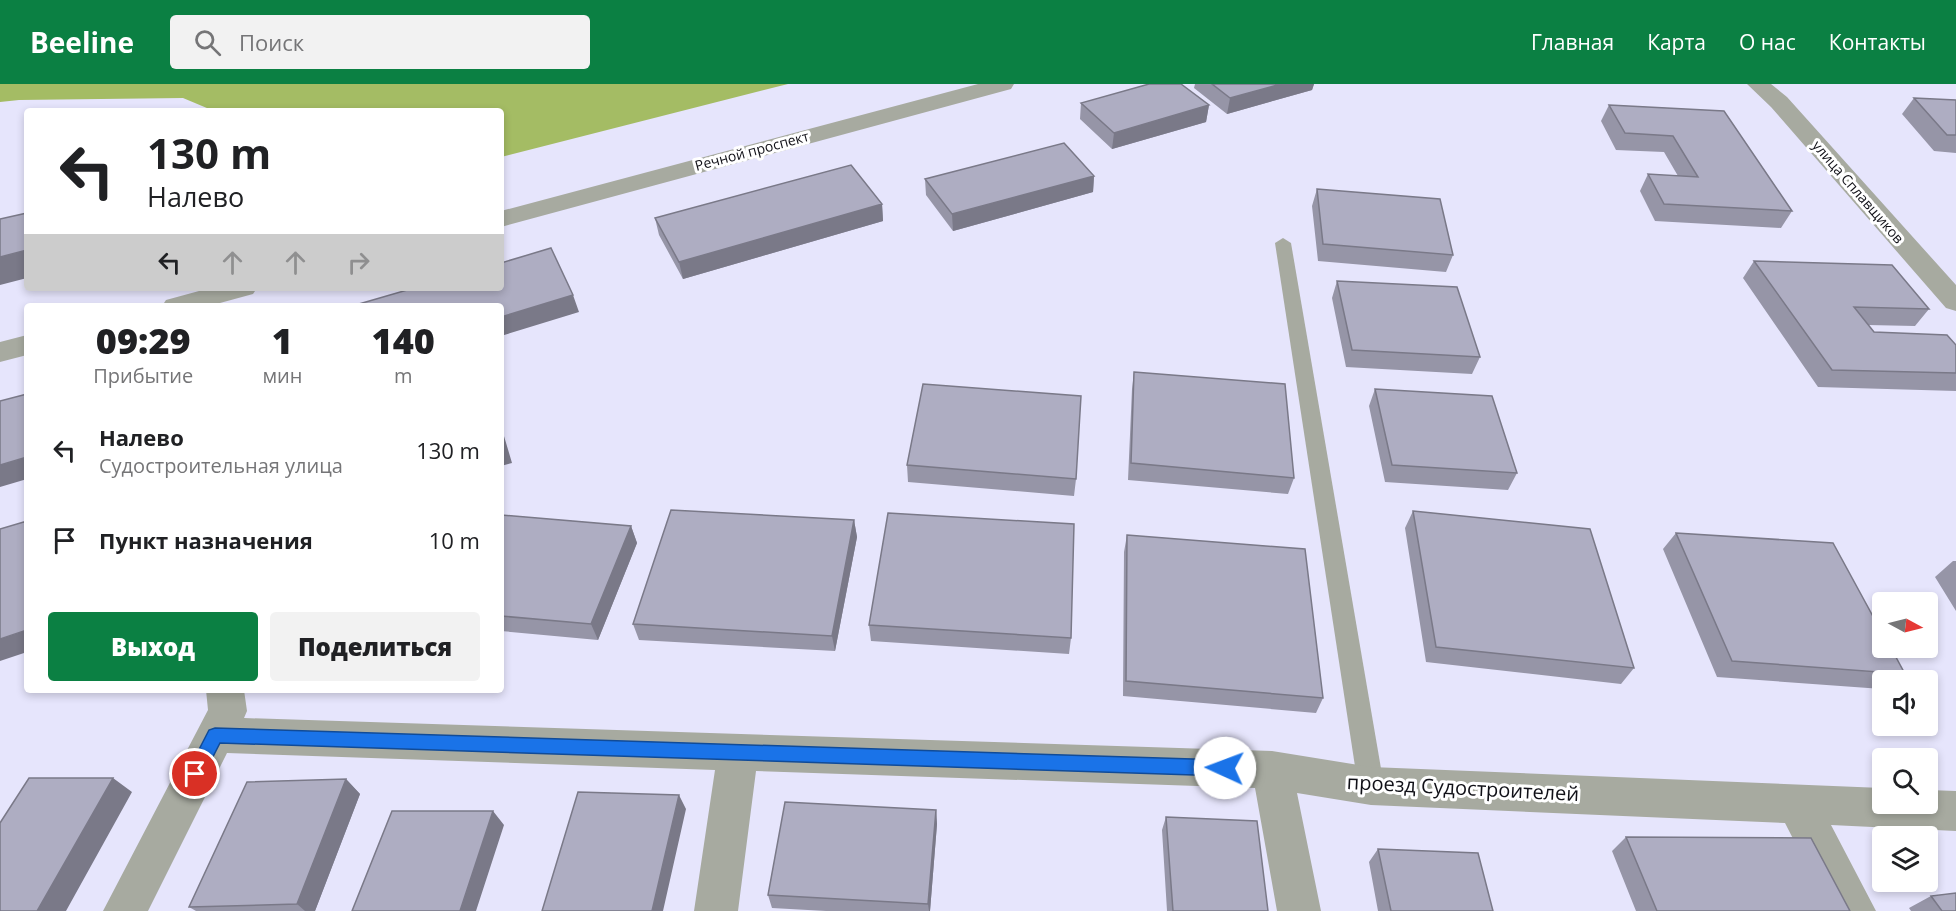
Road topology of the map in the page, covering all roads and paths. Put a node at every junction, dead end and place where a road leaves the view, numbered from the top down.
1 (1003, 84) edge
2 (1758, 84) edge
3 (504, 218) edge
4 (1283, 243) dead end
5 (232, 291) edge
6 (1956, 302) edge
7 (187, 303) edge
8 (24, 346) edge
9 (0, 352) edge
10 (225, 693) edge
11 (215, 735) junction
12 (738, 752) junction
13 (1272, 770) junction
14 (1371, 786) junction
15 (1797, 804) junction
16 (1956, 811) edge
17 (125, 911) edge
18 (716, 911) edge
19 (1299, 911) edge
20 (1854, 911) edge

1 - 3 street, Речной проспект
2 - 6 street, улица Сплавщиков
4 - 14 lane
5 - 7 street
8 - 9 street
10 - 11 street
11 - 12 street, проезд Судостроителей
11 - 17 street
12 - 13 street, проезд Судостроителей
12 - 18 street
13 - 14 street, проезд Судостроителей
13 - 19 street
14 - 15 street, проезд Судостроителей
15 - 16 street, проезд Судостроителей
15 - 20 street

